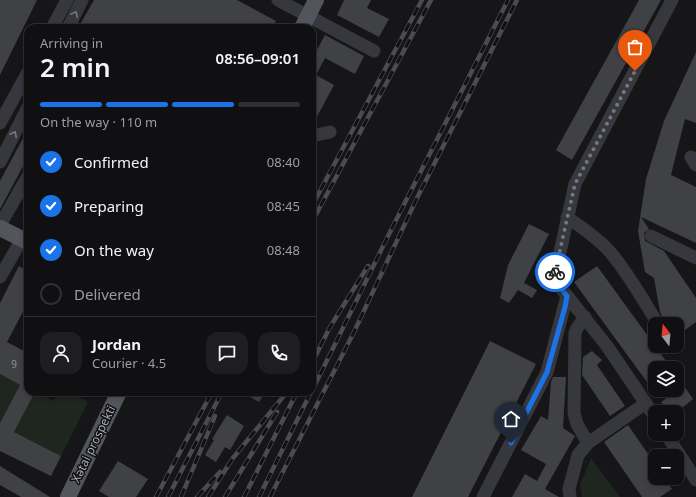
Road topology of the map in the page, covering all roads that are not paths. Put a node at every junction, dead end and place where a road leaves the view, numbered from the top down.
1 (66, 0) edge
2 (82, 0) edge
3 (278, 0) edge
4 (316, 0) edge
5 (672, 0) edge
6 (305, 21) edge
7 (54, 24) edge
8 (70, 24) edge
9 (316, 26) edge
10 (374, 51) dead end
11 (24, 79) edge
12 (24, 115) edge
13 (0, 123) edge
14 (330, 132) dead end
15 (316, 135) edge
16 (0, 162) edge
17 (24, 183) edge
18 (567, 217) junction
19 (0, 225) edge
20 (0, 228) edge
21 (651, 236) dead end
22 (24, 240) edge
23 (24, 242) edge
24 (696, 258) edge
25 (0, 277) edge
26 (567, 296) junction
27 (585, 317) junction
28 (654, 317) edge
29 (117, 396) edge
30 (646, 403) junction
31 (648, 406) edge
32 (671, 441) edge
33 (588, 443) junction
34 (696, 480) edge
35 (68, 497) edge
36 (483, 497) edge
37 (570, 497) edge

1 - 7 street
8 -> 2 street
3 - 6 street
4 - 6 main road
5 - 18 street
9 - 10 street
11 - 13 street
16 -> 12 street
14 - 15 street
17 - 19 street
18 - 26 street
18 - 28 street
20 - 22 main road
21 - 24 street
23 - 25 street
26 - 27 street
26 - 36 street
27 - 30 street
27 - 33 street
29 - 35 main road, Xətai prospekti
30 - 31 street
30 - 33 street
32 - 34 street
33 - 37 street

